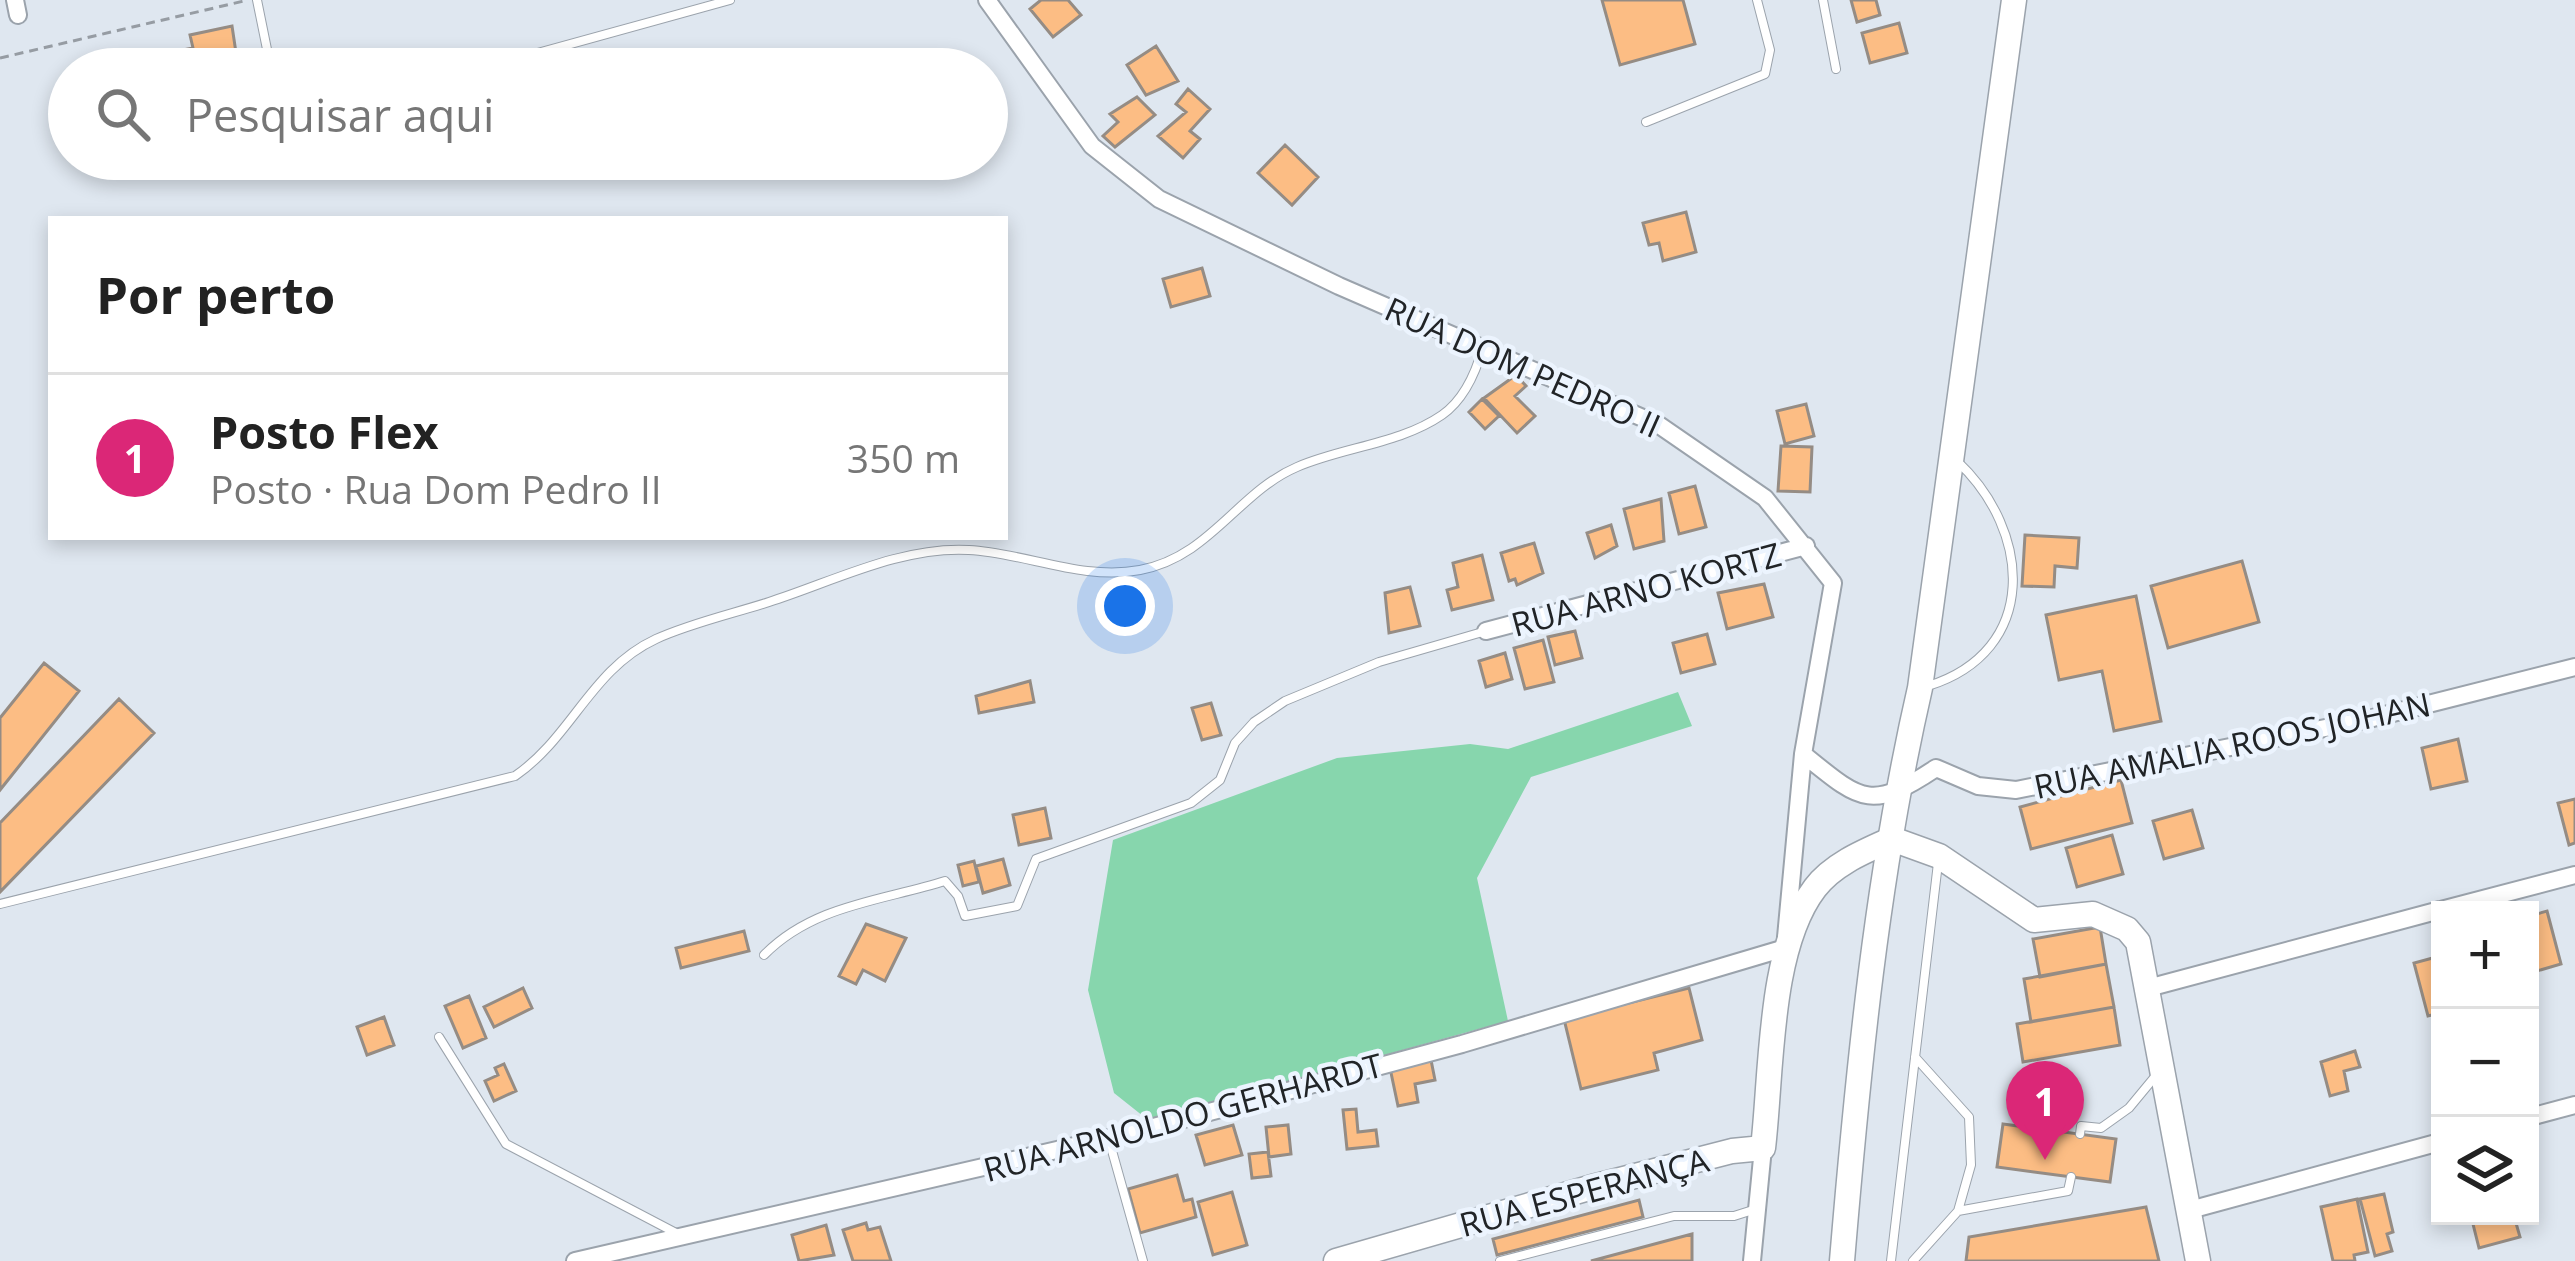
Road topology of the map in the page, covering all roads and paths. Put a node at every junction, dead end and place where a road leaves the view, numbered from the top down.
1 (252, 0) edge
2 (730, 0) edge
3 (988, 0) edge
4 (1757, 0) edge
5 (1823, 0) edge
6 (2014, 0) edge
7 (265, 48) edge
8 (557, 48) edge
9 (0, 58) edge
10 (1836, 69) dead end
11 (1646, 122) dead end
12 (1484, 345) junction
13 (1954, 458) junction
14 (1806, 546) junction
15 (1486, 631) joint
16 (2575, 667) edge
17 (1921, 688) junction
18 (1803, 754) junction
19 (1896, 795) junction
20 (1892, 839) junction
21 (1939, 856) junction
22 (2575, 874) edge
23 (2474, 901) edge
24 (0, 904) edge
25 (2431, 912) edge
26 (1785, 948) junction
27 (764, 955) dead end
28 (2149, 988) junction
29 (439, 1037) dead end
30 (1915, 1057) junction
31 (2162, 1067) junction
32 (2575, 1105) edge
33 (2539, 1115) edge
34 (2080, 1134) dead end
35 (1108, 1139) junction
36 (2431, 1144) edge
37 (1763, 1148) junction
38 (2071, 1178) dead end
39 (1757, 1209) junction
40 (2190, 1210) junction
41 (1958, 1211) junction
42 (683, 1236) junction
43 (575, 1261) edge
44 (1143, 1261) edge
45 (1336, 1261) edge
46 (1500, 1261) edge
47 (1752, 1261) edge
48 (1842, 1261) edge
49 (1891, 1261) edge
50 (1913, 1261) edge
51 (2198, 1261) edge

1 - 7 lane
1 - 9 path
2 - 8 lane
3 - 12 street, RUA DOM PEDRO II
4 - 11 lane
5 - 10 lane
6 - 13 street
12 - 14 street, RUA DOM PEDRO II
12 - 24 lane
13 - 17 street
13 - 17 lane
14 - 15 street, RUA ARNO KORTZ
14 - 18 street, RUA DOM PEDRO II
15 - 27 lane
16 - 19 street, RUA AMALIA ROOS JOHAN
17 - 19 street
18 - 19 street
18 - 26 street, RUA DOM PEDRO II
19 - 20 street
20 - 21 street
20 - 26 street
20 - 48 street
21 - 28 street
21 - 30 lane
22 - 23 street
25 - 28 street
26 - 35 street, RUA ARNOLDO GERHARDT
26 - 37 street
28 - 31 street
29 - 42 lane
30 - 41 lane
30 - 49 lane
31 - 34 lane
31 - 40 street
32 - 33 street
35 - 42 street, RUA ARNOLDO GERHARDT
35 - 44 lane
36 - 40 street
37 - 39 street
37 - 45 street, RUA ESPERANÇA
38 - 41 lane
39 - 46 lane
39 - 47 street
40 - 51 street
41 - 50 lane
42 - 43 street, RUA ARNOLDO GERHARDT

